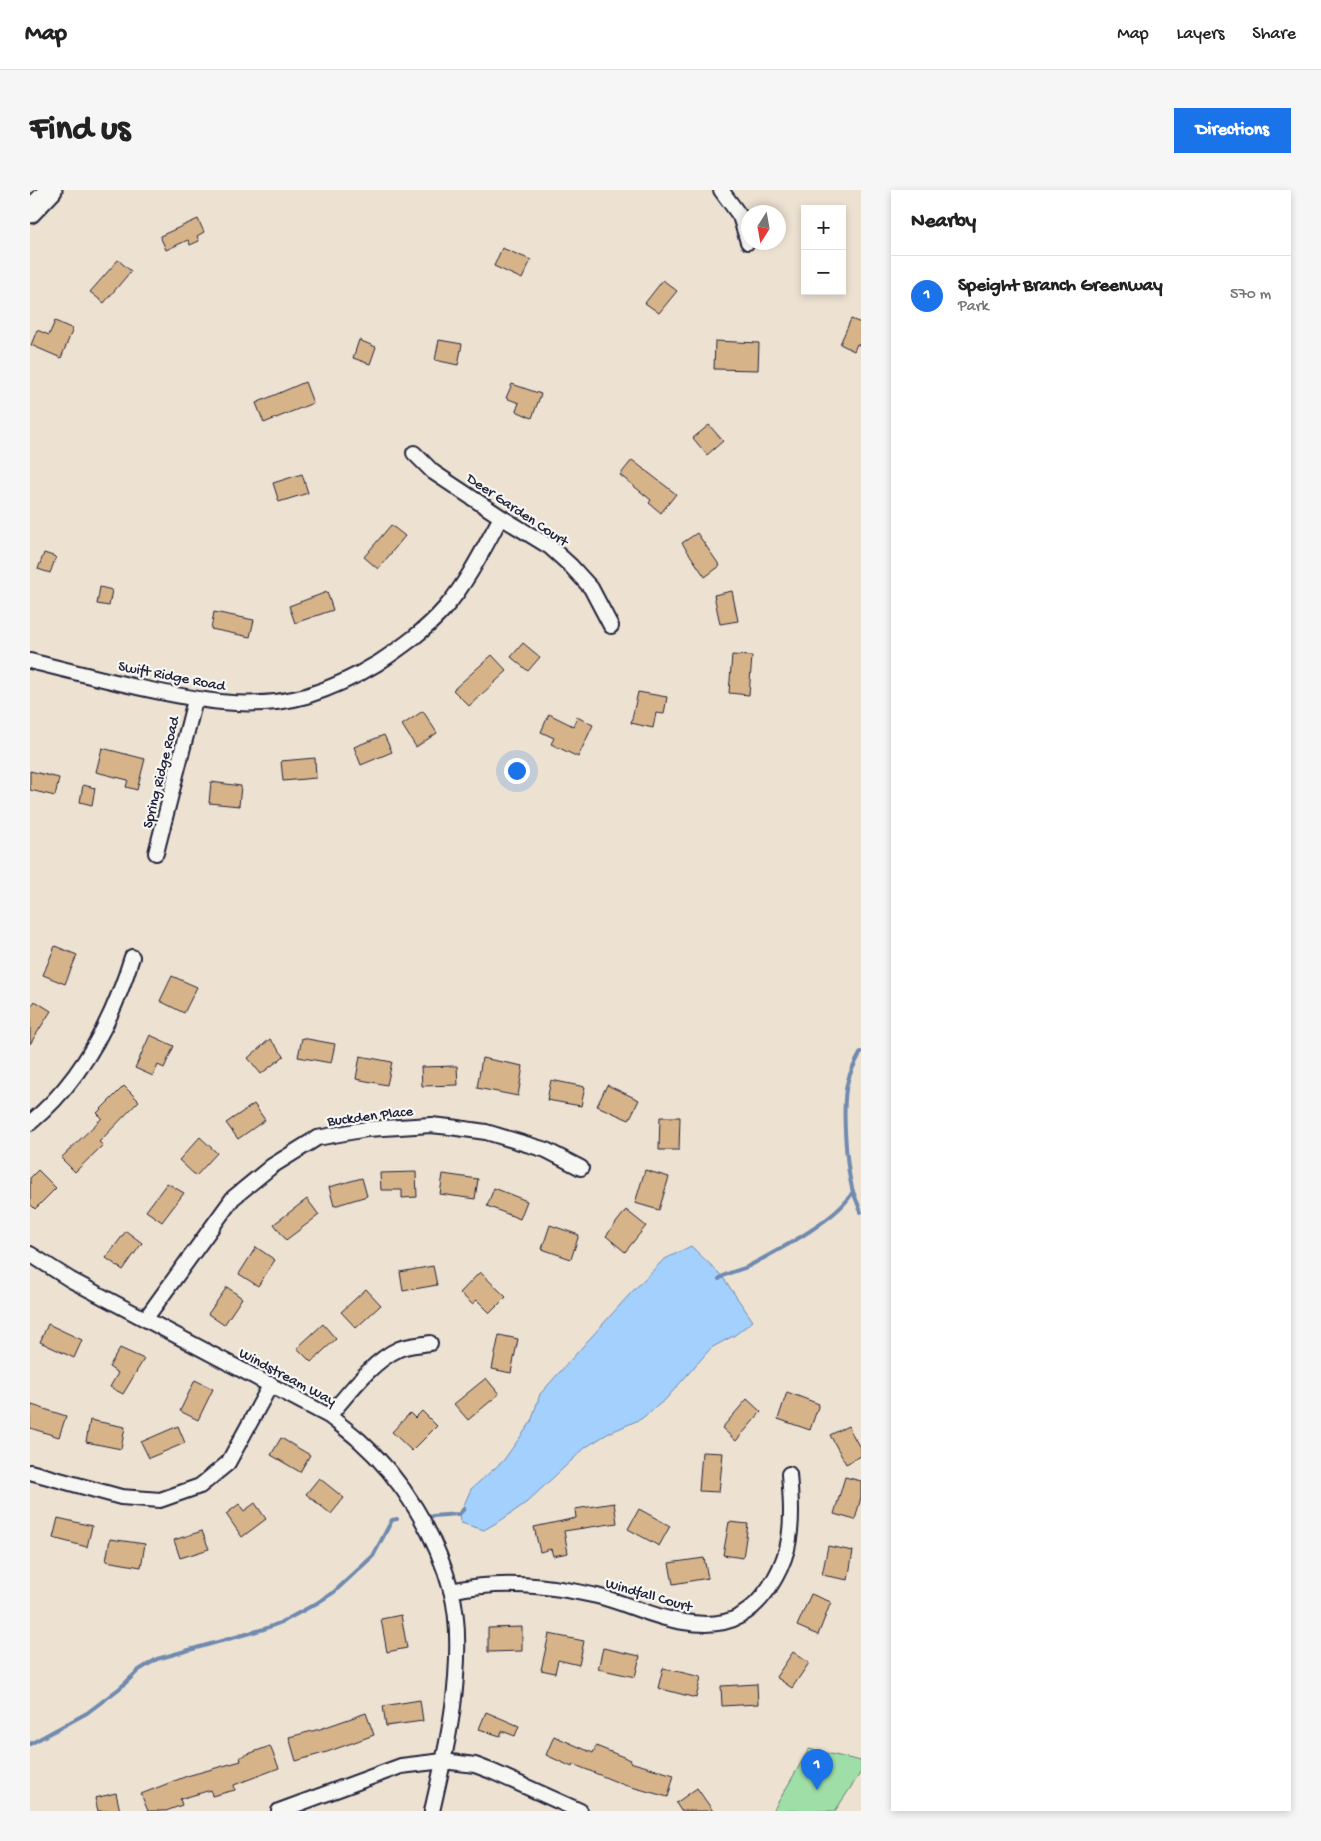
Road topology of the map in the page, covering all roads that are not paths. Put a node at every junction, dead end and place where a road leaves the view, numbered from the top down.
1 (51, 190) edge
2 (721, 190) edge
3 (30, 212) edge
4 (741, 219) edge
5 (414, 453) dead end
6 (501, 518) junction
7 (611, 626) dead end
8 (30, 661) edge
9 (195, 700) junction
10 (156, 853) dead end
11 (132, 957) dead end
12 (30, 1123) edge
13 (580, 1168) dead end
14 (30, 1254) edge
15 (146, 1318) junction
16 (430, 1343) dead end
17 (271, 1384) junction
18 (329, 1416) junction
19 (30, 1472) edge
20 (789, 1474) dead end
21 (451, 1591) junction
22 (443, 1761) junction
23 (279, 1811) edge
24 (432, 1811) edge
25 (580, 1811) edge

1 - 3 main road
2 - 4 street
5 - 6 street, Deer Garden Court
6 - 7 street, Deer Garden Court
6 - 9 street, Swift Ridge Road
8 - 9 street, Swift Ridge Road
9 - 10 street, Spring Ridge Road
11 - 12 street
13 - 15 street, Buckden Place
14 - 15 street, Windstream Way
15 - 17 street, Windstream Way
16 - 18 street
17 - 18 street, Windstream Way
17 - 19 street
18 - 21 street, Windstream Way
20 - 21 street, Windfall Court
21 - 22 street, Windstream Way
22 - 23 street
22 - 24 street, Windstream Way
22 - 25 street

